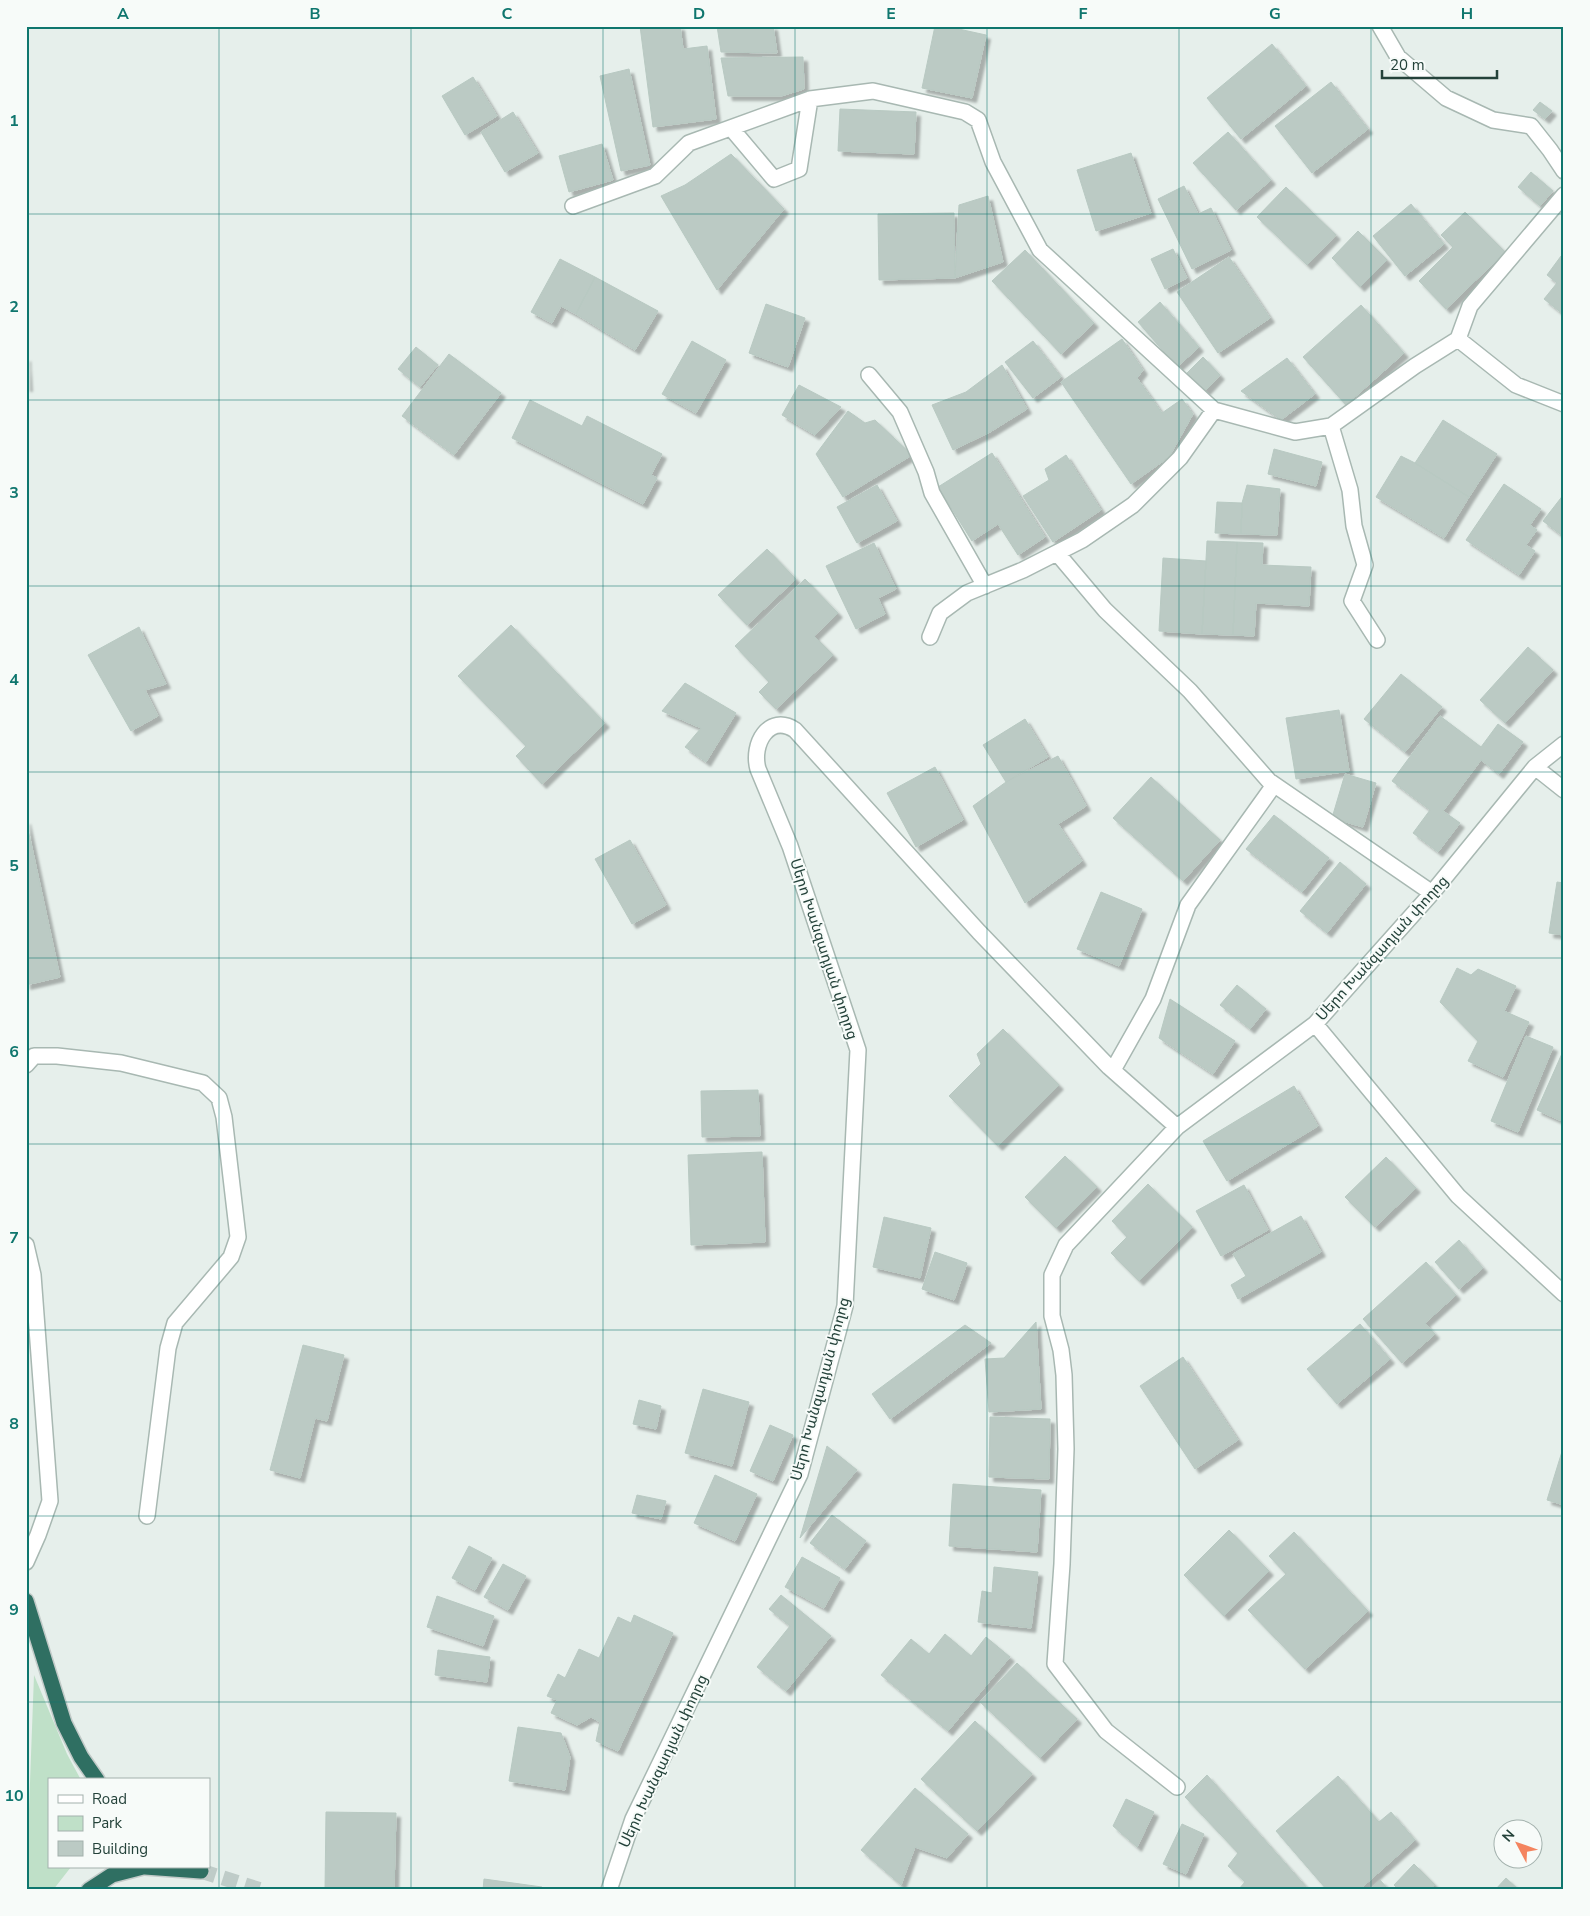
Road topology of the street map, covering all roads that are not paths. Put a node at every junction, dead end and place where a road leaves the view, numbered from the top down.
1 (1380, 26) edge
2 (810, 99) junction
3 (731, 128) junction
4 (1564, 172) edge
5 (1564, 195) edge
6 (572, 206) dead end
7 (1458, 339) junction
8 (869, 375) dead end
9 (1564, 404) edge
10 (1214, 410) junction
11 (1331, 426) junction
12 (1057, 553) junction
13 (984, 586) junction
14 (930, 637) dead end
15 (1377, 640) dead end
16 (1564, 744) edge
17 (1535, 767) junction
18 (1274, 785) junction
19 (1564, 790) edge
20 (1432, 893) junction
21 (1315, 1024) junction
22 (26, 1065) edge
23 (1112, 1070) junction
24 (1177, 1127) junction
25 (26, 1245) edge
26 (1564, 1294) edge
27 (147, 1516) dead end
28 (26, 1562) edge
29 (26, 1601) edge
30 (96, 1778) edge
31 (1176, 1787) dead end
32 (140, 1868) edge
33 (158, 1868) edge
34 (198, 1868) edge
35 (89, 1890) edge
36 (609, 1890) edge

1 - 4 street
2 - 3 street
2 - 3 street
2 - 10 street
3 - 6 street
5 - 7 street
7 - 9 street
7 - 11 street
8 - 13 street
10 - 11 street
10 - 12 street
11 - 15 street
12 - 13 street
12 - 18 street
13 - 14 street
16 - 17 street, Սերո Խանզադյան փողոց
17 - 19 street
17 - 20 street, Սերո Խանզադյան փողոց
18 - 20 street
18 - 23 street
20 - 21 street, Սերո Խանզադյան փողոց
21 - 24 street, Սերո Խանզադյան փողոց
21 - 26 street
22 - 27 street
23 - 24 street, Սերո Խանզադյան փողոց
23 - 36 street, Սերո Խանզադյան փողոց
24 - 31 street, Սերո Խանզադյան փողոց
25 - 28 street
29 - 30 highway
32 - 35 highway
33 - 34 highway

